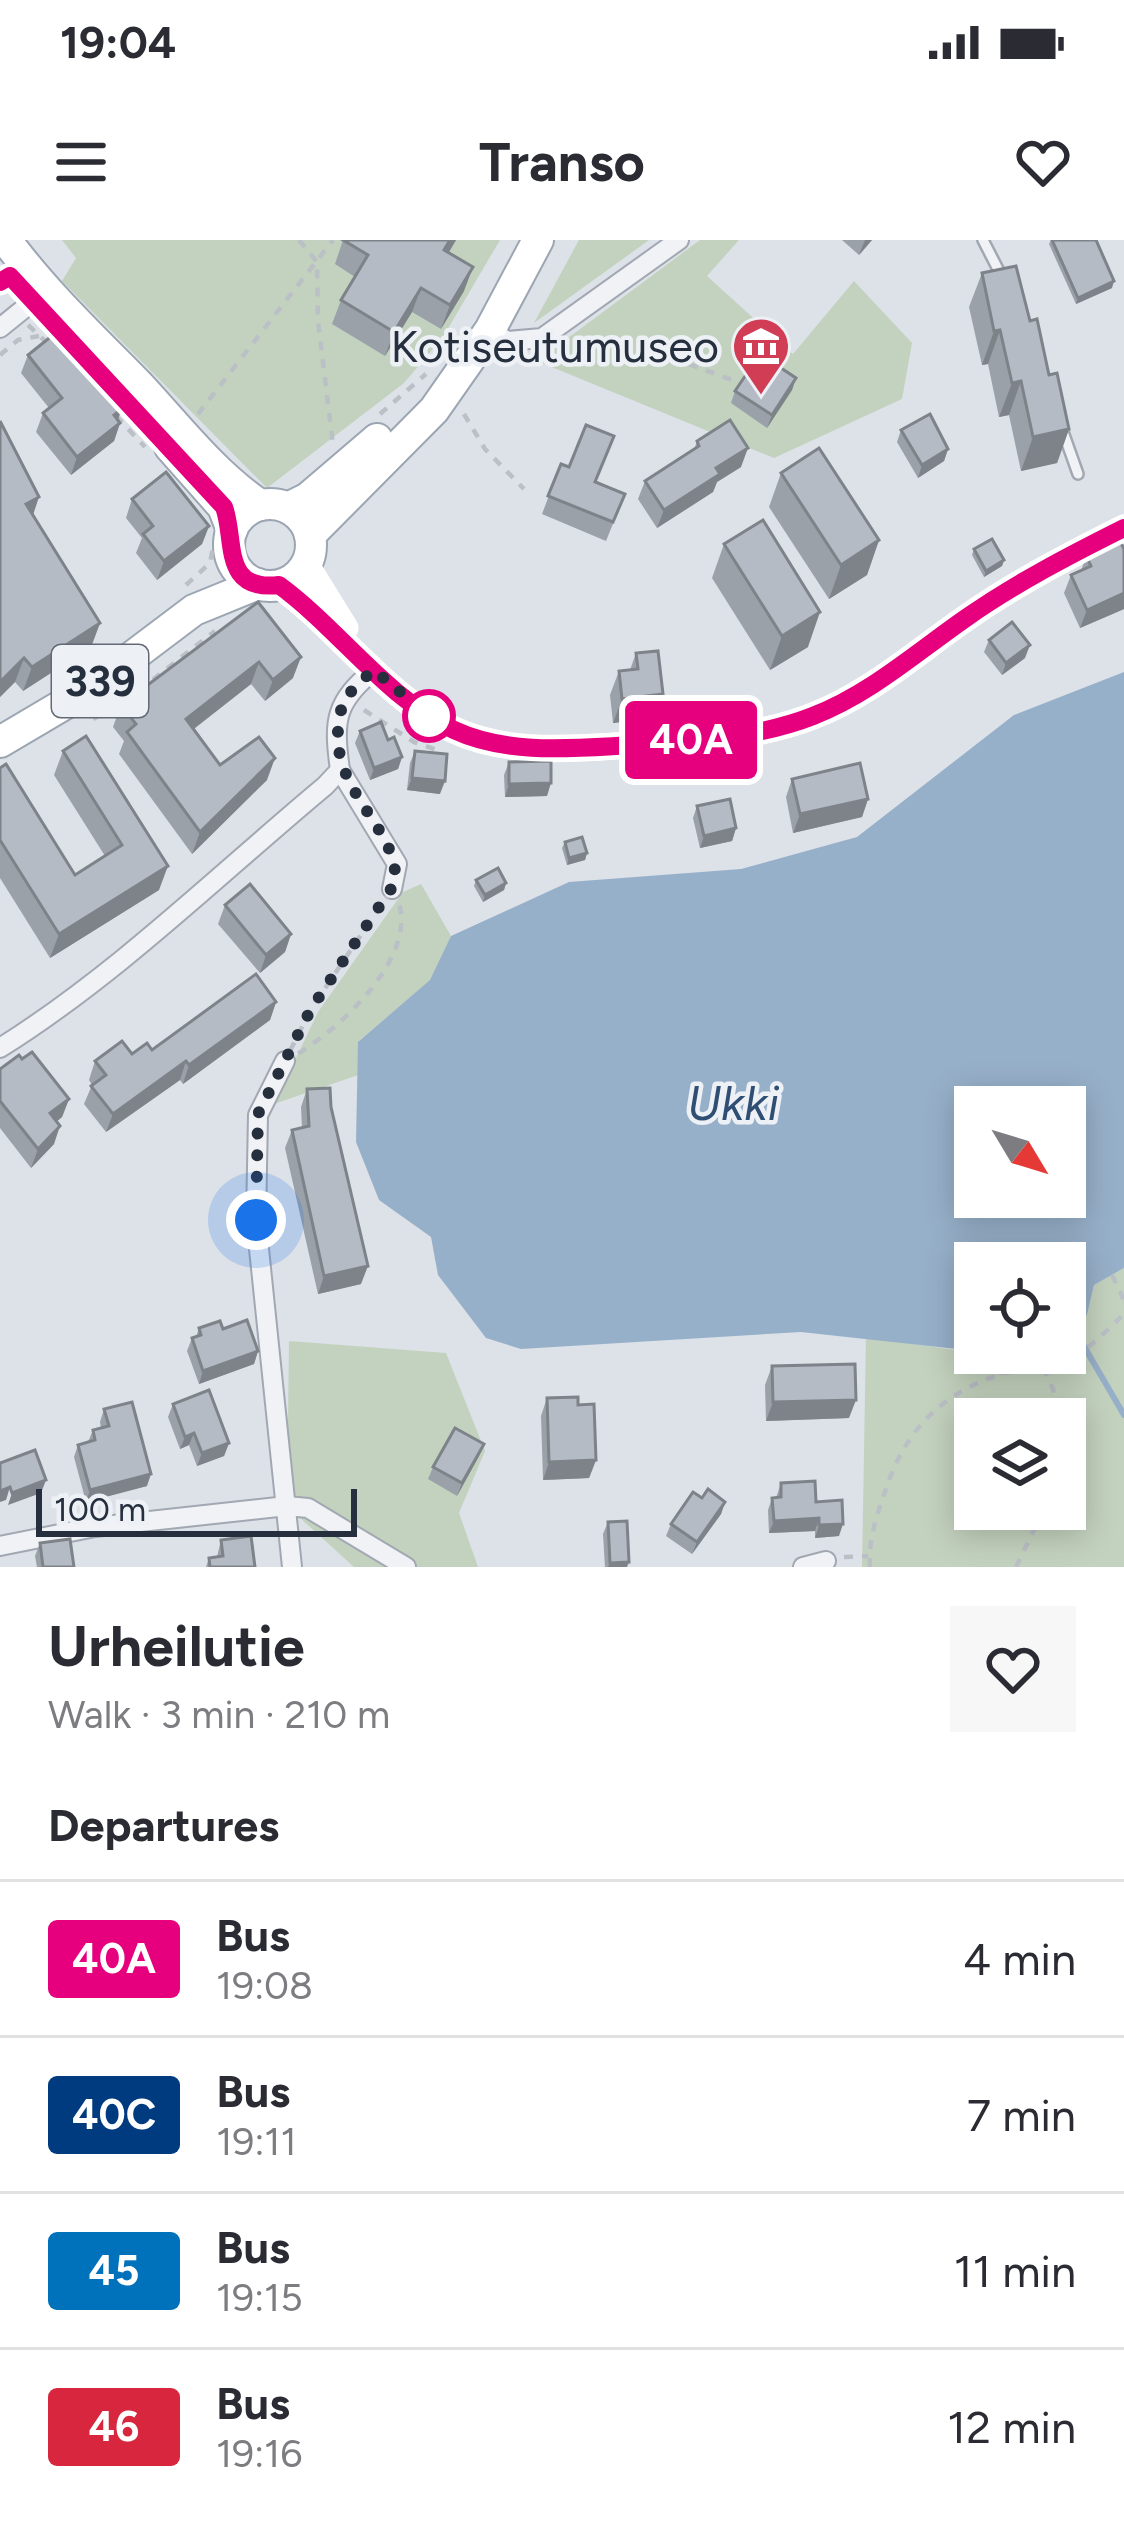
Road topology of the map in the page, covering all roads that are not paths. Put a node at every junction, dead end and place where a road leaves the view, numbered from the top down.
1 (538, 240) edge
2 (679, 240) edge
3 (983, 240) edge
4 (8, 265) edge
5 (1012, 297) edge
6 (33, 302) junction
7 (0, 328) edge
8 (490, 330) junction
9 (447, 367) junction
10 (1057, 415) edge
11 (1078, 475) dead end
12 (274, 507) junction
13 (1124, 528) edge
14 (224, 537) junction
15 (308, 550) junction
16 (269, 585) junction
17 (194, 610) junction
18 (370, 666) junction
19 (0, 742) edge
20 (340, 770) junction
21 (392, 890) road end
22 (0, 1048) edge
23 (285, 1061) road end
24 (287, 1506) junction
25 (0, 1546) edge
26 (826, 1561) road end
27 (292, 1567) edge
28 (406, 1567) edge
29 (803, 1567) edge

1 - 8 main road, 339
2 - 8 street
3 - 5 lane
4 - 6 main road
6 - 7 street
6 - 12 main road
6 - 14 main road
8 - 9 main road, 339
9 - 12 main road, 339
9 - 15 main road, 339
10 - 11 lane
12 - 14 main road, 339
12 - 15 main road
13 - 18 main road
14 - 16 main road
14 - 17 main road, 339
15 - 16 main road, 339
15 - 18 main road
16 - 17 main road, 339
16 - 18 main road
17 - 19 main road, 339
18 - 20 street
20 - 21 street
20 - 22 street
23 - 24 street
24 - 25 street
24 - 27 street
24 - 28 street
26 - 29 street

